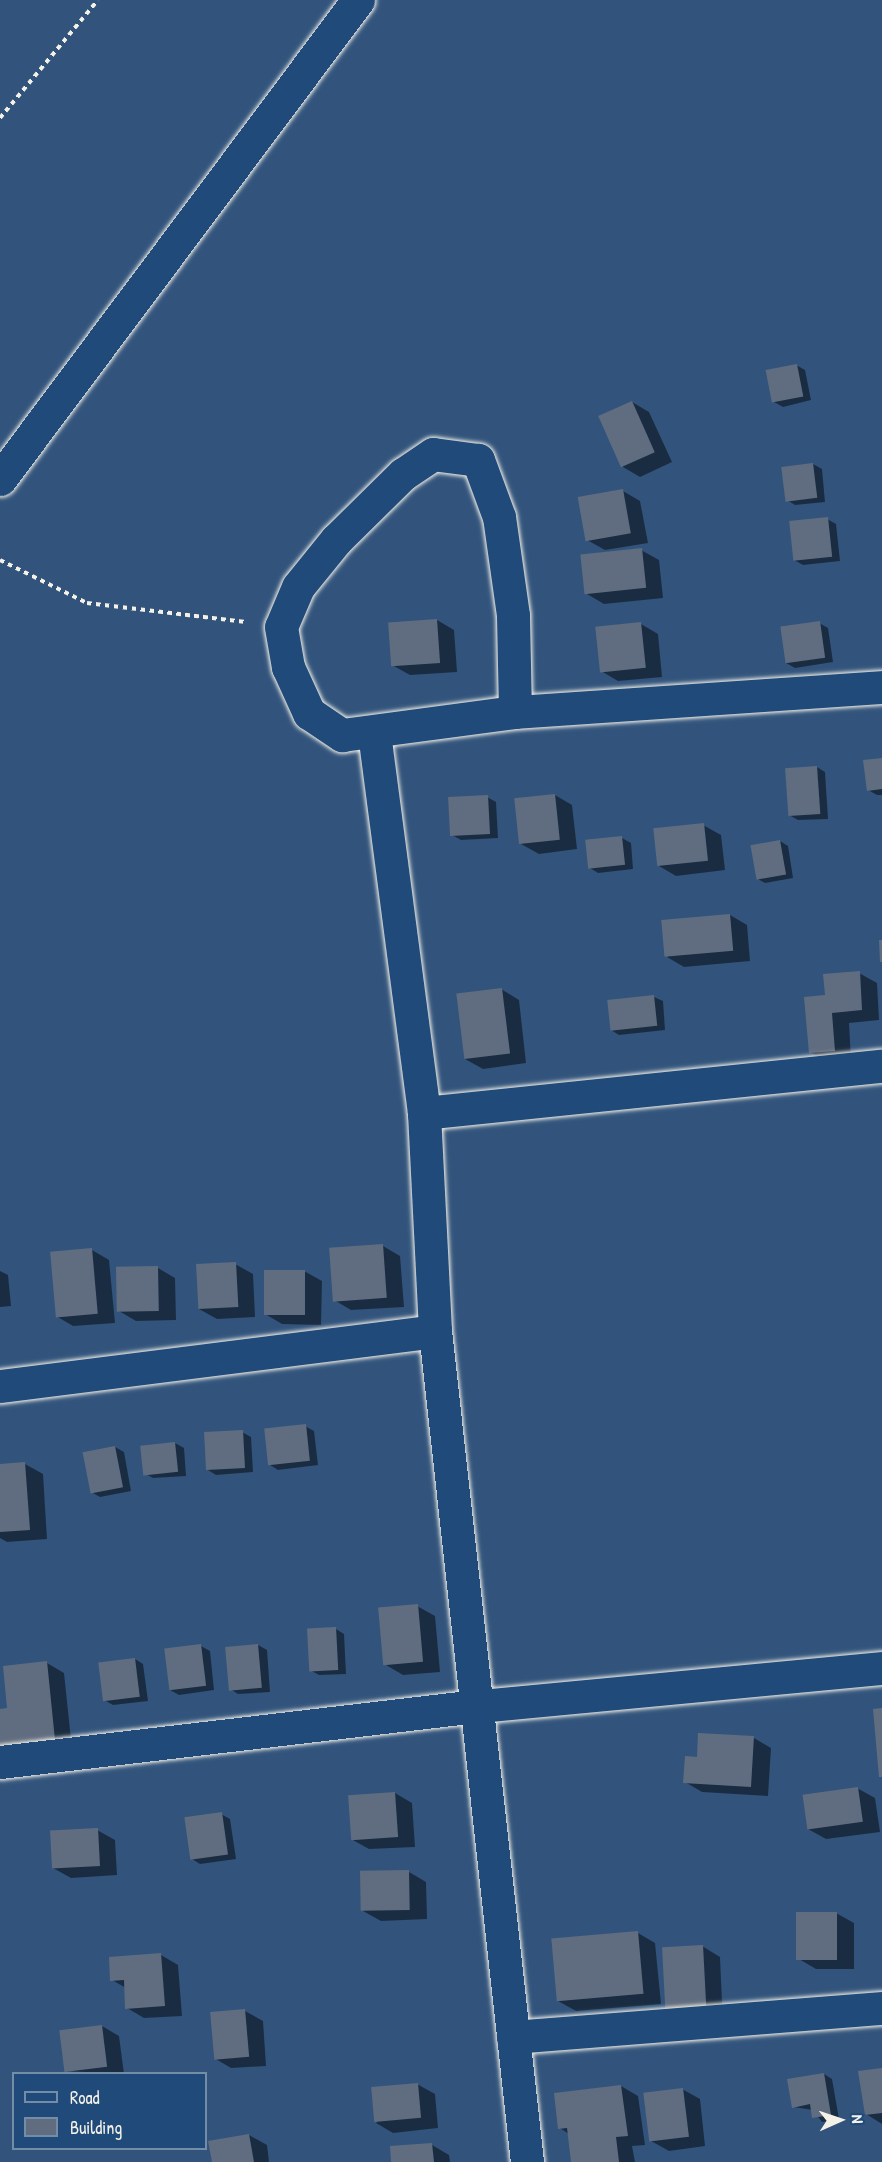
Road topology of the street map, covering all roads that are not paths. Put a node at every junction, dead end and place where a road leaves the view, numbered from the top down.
1 (358, 0) edge
2 (0, 479) edge
3 (882, 687) edge
4 (515, 712) junction
5 (374, 733) junction
6 (882, 1066) edge
7 (424, 1113) junction
8 (435, 1331) junction
9 (0, 1386) edge
10 (882, 1668) edge
11 (478, 1706) junction
12 (0, 1762) edge
13 (882, 2008) edge
14 (513, 2037) junction
15 (527, 2162) edge

1 - 2 street
3 - 4 street
4 - 5 street
4 - 5 street
5 - 7 street
6 - 7 street
7 - 8 street
8 - 9 street
8 - 11 street
10 - 11 street
11 - 12 street
11 - 14 street
13 - 14 street
14 - 15 street

